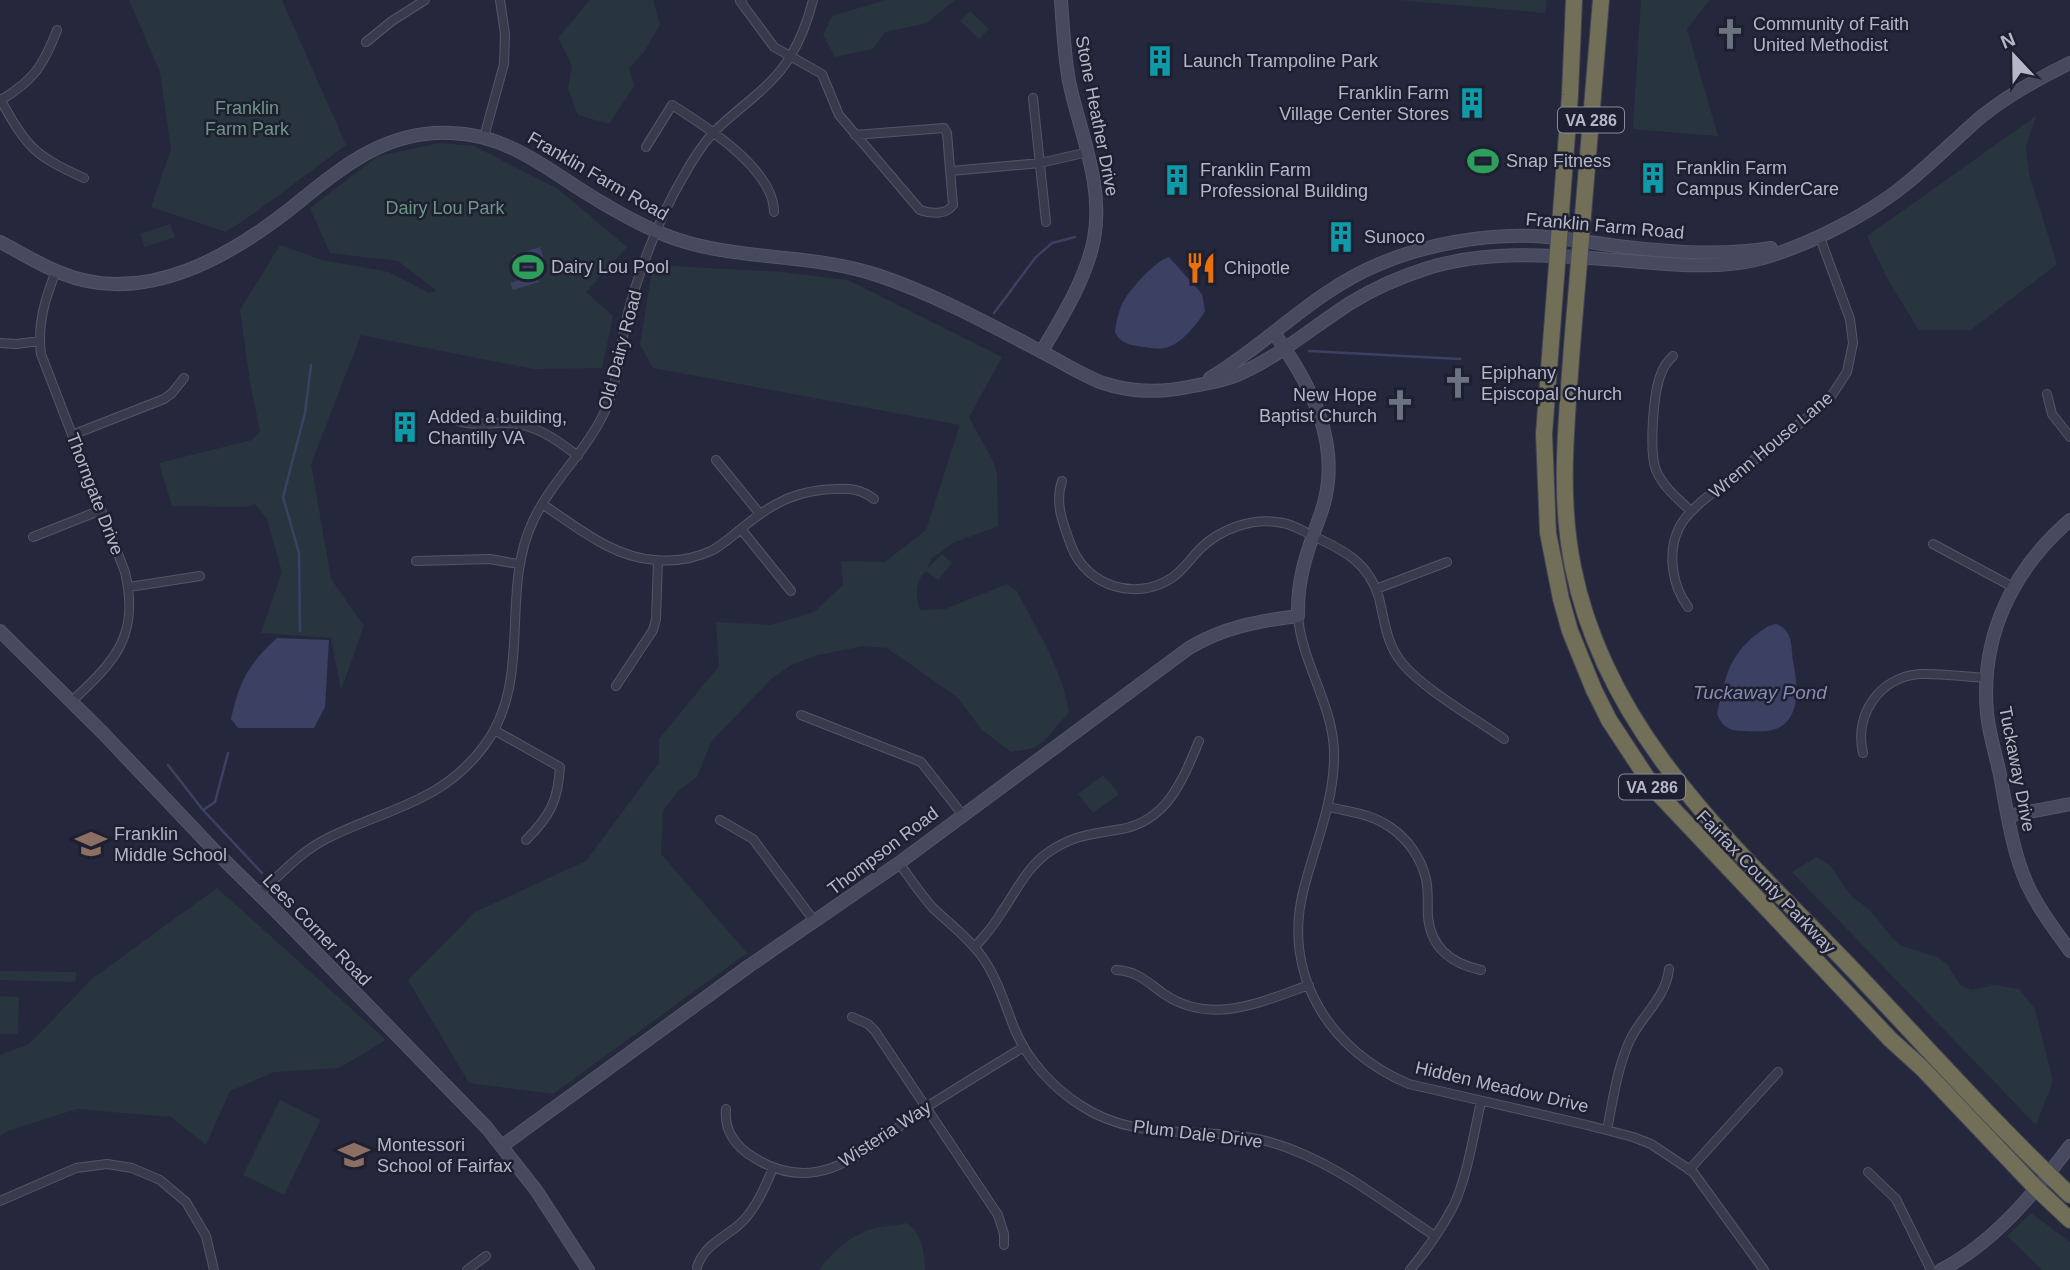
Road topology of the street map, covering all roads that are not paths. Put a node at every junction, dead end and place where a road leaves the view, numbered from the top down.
1 (425, 0) edge
2 (500, 0) edge
3 (742, 0) edge
4 (813, 0) edge
5 (1061, 0) edge
6 (1574, 0) edge
7 (1601, 0) edge
8 (57, 30) dead end
9 (366, 42) dead end
10 (790, 57) junction
11 (2070, 63) edge
12 (1033, 98) dead end
13 (0, 100) edge
14 (714, 132) junction
15 (855, 135) junction
16 (484, 137) junction
17 (646, 147) dead end
18 (1088, 152) junction
19 (1040, 163) junction
20 (951, 171) junction
21 (84, 178) dead end
22 (774, 212) dead end
23 (1046, 222) dead end
24 (658, 232) junction
25 (1819, 235) junction
26 (1560, 239) junction
27 (1581, 241) junction
28 (0, 242) edge
29 (1794, 246) junction
30 (1558, 257) junction
31 (1579, 258) junction
32 (56, 271) junction
33 (1274, 333) junction
34 (40, 341) junction
35 (0, 343) edge
36 (1285, 348) junction
37 (1041, 351) junction
38 (1672, 356) dead end
39 (184, 379) dead end
40 (1200, 384) junction
41 (2048, 394) dead end
42 (450, 418) dead end
43 (72, 436) junction
44 (2070, 437) edge
45 (579, 456) junction
46 (716, 460) dead end
47 (1062, 481) dead end
48 (874, 499) dead end
49 (542, 504) junction
50 (101, 510) junction
51 (1691, 511) junction
52 (760, 514) junction
53 (2070, 520) edge
54 (741, 529) junction
55 (1311, 535) junction
56 (33, 537) dead end
57 (1933, 544) dead end
58 (416, 561) dead end
59 (658, 561) junction
60 (1447, 562) dead end
61 (518, 564) junction
62 (200, 576) dead end
63 (129, 587) junction
64 (2012, 587) junction
65 (1376, 589) junction
66 (791, 591) dead end
67 (1688, 607) dead end
68 (1298, 616) junction
69 (0, 631) edge
70 (1987, 678) junction
71 (616, 686) dead end
72 (71, 702) junction
73 (801, 715) dead end
74 (495, 730) junction
75 (1504, 738) dead end
76 (1199, 741) dead end
77 (1863, 753) dead end
78 (2070, 804) edge
79 (1329, 807) junction
80 (962, 814) junction
81 (2008, 816) junction
82 (720, 820) dead end
83 (526, 840) dead end
84 (899, 863) junction
85 (259, 894) junction
86 (815, 922) junction
87 (975, 947) junction
88 (2070, 951) edge
89 (1669, 969) dead end
90 (1116, 970) dead end
91 (1481, 970) dead end
92 (1308, 985) junction
93 (852, 1017) dead end
94 (1024, 1047) junction
95 (1778, 1072) dead end
96 (1481, 1102) junction
97 (926, 1107) junction
98 (726, 1109) dead end
99 (1607, 1130) junction
100 (502, 1146) junction
101 (2070, 1146) edge
102 (773, 1168) junction
103 (1689, 1170) junction
104 (1868, 1172) dead end
105 (2047, 1173) junction
106 (2035, 1187) junction
107 (2070, 1195) edge
108 (0, 1201) edge
109 (2070, 1220) edge
110 (1435, 1236) junction
111 (1004, 1245) dead end
112 (486, 1256) dead end
113 (697, 1267) dead end
114 (214, 1270) edge
115 (467, 1270) edge
116 (588, 1270) edge
117 (1410, 1270) edge
118 (1763, 1270) edge
119 (1931, 1270) edge
120 (1941, 1270) edge

1 - 9 street
2 - 16 street
3 - 10 street
4 - 10 street, Old Dairy Road
5 - 18 street, Stone Heather Drive
6 - 26 highway, Fairfax County Parkway / VA 286
7 - 27 highway, Fairfax County Parkway / VA 286
8 - 13 street
10 - 14 street, Old Dairy Road
10 - 15 street
11 - 25 street, Franklin Farm Road
12 - 19 street
13 - 21 street
14 - 17 street
14 - 22 street
14 - 24 street, Old Dairy Road
15 - 20 street
15 - 20 street
16 - 24 street, Franklin Farm Road
16 - 32 street, Franklin Farm Road
18 - 19 street
18 - 37 street, Stone Heather Drive
19 - 20 street
19 - 23 street
24 - 37 street, Franklin Farm Road
24 - 45 street, Old Dairy Road
25 - 29 street, Franklin Farm Road
25 - 51 street, Wrenn House Lane
26 - 27 street, Franklin Farm Road
26 - 30 highway, Fairfax County Parkway / VA 286
26 - 33 street, Franklin Farm Road
27 - 29 street, Franklin Farm Road
27 - 31 highway, Fairfax County Parkway / VA 286
28 - 32 street, Franklin Farm Road
29 - 31 street, Franklin Farm Road
30 - 31 street, Franklin Farm Road
30 - 36 street, Franklin Farm Road
30 - 106 highway, Fairfax County Parkway / VA 286
31 - 105 highway, Fairfax County Parkway / VA 286
32 - 34 street, Thorngate Drive
33 - 36 street, Hidden Meadow Drive
33 - 40 street, Franklin Farm Road
34 - 35 street
34 - 43 street, Thorngate Drive
36 - 40 street, Franklin Farm Road
36 - 55 street, Hidden Meadow Drive
37 - 40 street, Franklin Farm Road
38 - 51 street
39 - 43 street
41 - 44 street
42 - 45 street
43 - 50 street, Thorngate Drive
45 - 49 street, Old Dairy Road
46 - 52 street
47 - 55 street
48 - 52 street
49 - 59 street
49 - 61 street, Old Dairy Road
50 - 56 street
50 - 63 street, Thorngate Drive
51 - 67 street, Wrenn House Lane
52 - 54 street
53 - 64 street, Tuckaway Drive
54 - 59 street
54 - 66 street
55 - 65 street
55 - 68 street, Hidden Meadow Drive
57 - 64 street
58 - 61 street
59 - 71 street
60 - 65 street
61 - 74 street, Old Dairy Road
62 - 63 street
63 - 72 street, Thorngate Drive
64 - 70 street, Tuckaway Drive
65 - 75 street
68 - 79 street, Hidden Meadow Drive
68 - 80 street, Thompson Road
69 - 72 street, Lees Corner Road
70 - 77 street
70 - 81 street, Tuckaway Drive
72 - 85 street, Lees Corner Road
73 - 80 street
74 - 83 street
74 - 85 street, Old Dairy Road
76 - 87 street
78 - 81 street
79 - 91 street
79 - 92 street, Hidden Meadow Drive
80 - 84 street, Thompson Road
81 - 88 street, Tuckaway Drive
82 - 86 street
84 - 86 street, Thompson Road
84 - 87 street, Plum Dale Drive
85 - 100 street, Lees Corner Road
86 - 100 street, Thompson Road
87 - 94 street, Plum Dale Drive
89 - 99 street
90 - 92 street
92 - 96 street, Hidden Meadow Drive
93 - 97 street
94 - 97 street, Wisteria Way
94 - 110 street, Plum Dale Drive
95 - 103 street
96 - 99 street, Hidden Meadow Drive
96 - 110 street
97 - 102 street, Wisteria Way
97 - 111 street
98 - 102 street, Wisteria Way
99 - 103 street, Hidden Meadow Drive
100 - 116 street, Lees Corner Road
101 - 105 street
102 - 113 street
103 - 118 street, Hidden Meadow Drive
104 - 119 street
105 - 106 street
105 - 107 highway, Fairfax County Parkway / VA 286
106 - 109 highway, Fairfax County Parkway / VA 286
106 - 120 street
108 - 114 street
110 - 117 street
112 - 115 street

